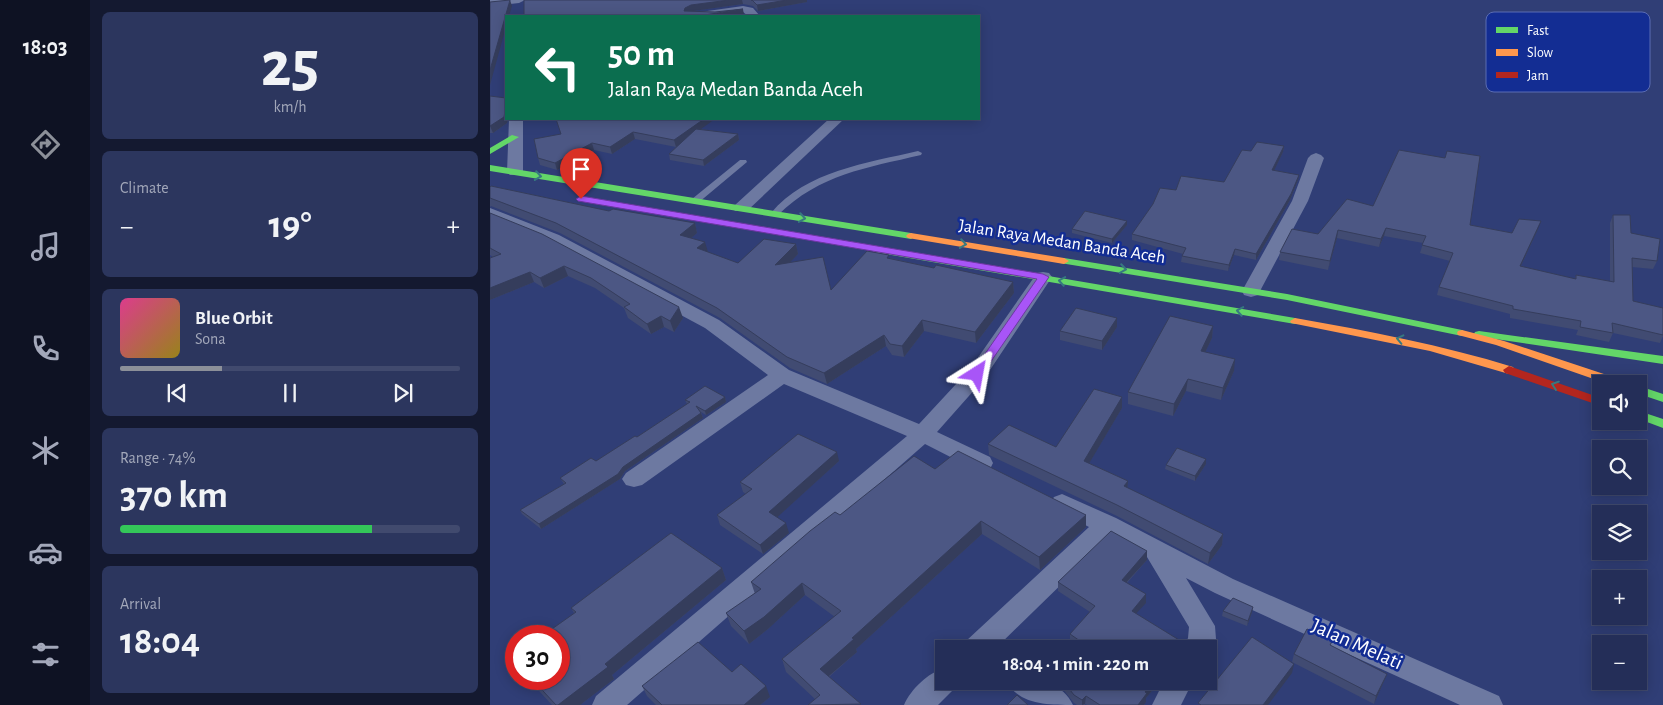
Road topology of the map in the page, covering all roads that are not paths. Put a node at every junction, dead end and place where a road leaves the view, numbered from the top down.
1 (490, 3) edge
2 (520, 3) edge
3 (700, 15) edge
4 (753, 15) edge
5 (516, 120) edge
6 (836, 120) edge
7 (516, 137) junction
8 (490, 151) edge
9 (918, 153) dead end
10 (1316, 158) dead end
11 (742, 162) dead end
12 (490, 168) edge
13 (515, 172) junction
14 (695, 201) junction
15 (740, 208) junction
16 (775, 213) junction
17 (495, 220) edge
18 (861, 247) dead end
19 (1043, 277) junction
20 (1252, 290) junction
21 (1443, 328) junction
22 (1663, 360) edge
23 (782, 375) junction
24 (1594, 375) edge
25 (1647, 393) edge
26 (1663, 398) edge
27 (1592, 399) edge
28 (1647, 418) edge
29 (1663, 424) edge
30 (923, 434) junction
31 (1002, 473) edge
32 (634, 479) dead end
33 (1046, 495) edge
34 (1107, 525) junction
35 (1156, 551) junction
36 (986, 640) edge
37 (1202, 640) edge
38 (935, 689) edge
39 (1035, 690) edge
40 (1174, 690) edge
41 (606, 705) edge
42 (918, 705) edge
43 (1059, 705) edge
44 (1166, 705) edge
45 (1489, 705) edge

1 - 2 street
3 - 4 street
5 - 7 street
6 - 15 street
7 - 8 main road
7 - 13 street
9 - 16 lane
10 - 20 street
11 - 14 lane
12 - 13 main road, Jalan Raya Medan Banda Aceh
13 -> 14 main road, Jalan Raya Medan Banda Aceh
14 - 15 main road, Jalan Raya Medan Banda Aceh
15 - 16 main road, Jalan Raya Medan Banda Aceh
16 -> 20 main road, Jalan Raya Medan Banda Aceh
17 - 23 street
18 - 19 main road, Jalan Raya Medan Banda Aceh
27 -> 19 main road, Jalan Raya Medan Banda Aceh
19 - 30 street
20 - 21 main road, Jalan Raya Medan Banda Aceh
21 - 22 main road
21 - 24 main road, Jalan Raya Medan Banda Aceh
23 - 30 street
23 - 32 street
25 - 26 main road
28 - 29 main road
30 - 31 street
30 - 41 street
33 - 34 street, Jalan Melati
34 - 35 street, Jalan Melati
34 - 36 street
35 - 37 street
35 - 45 street, Jalan Melati
38 - 42 street
39 - 43 street
40 - 44 street

